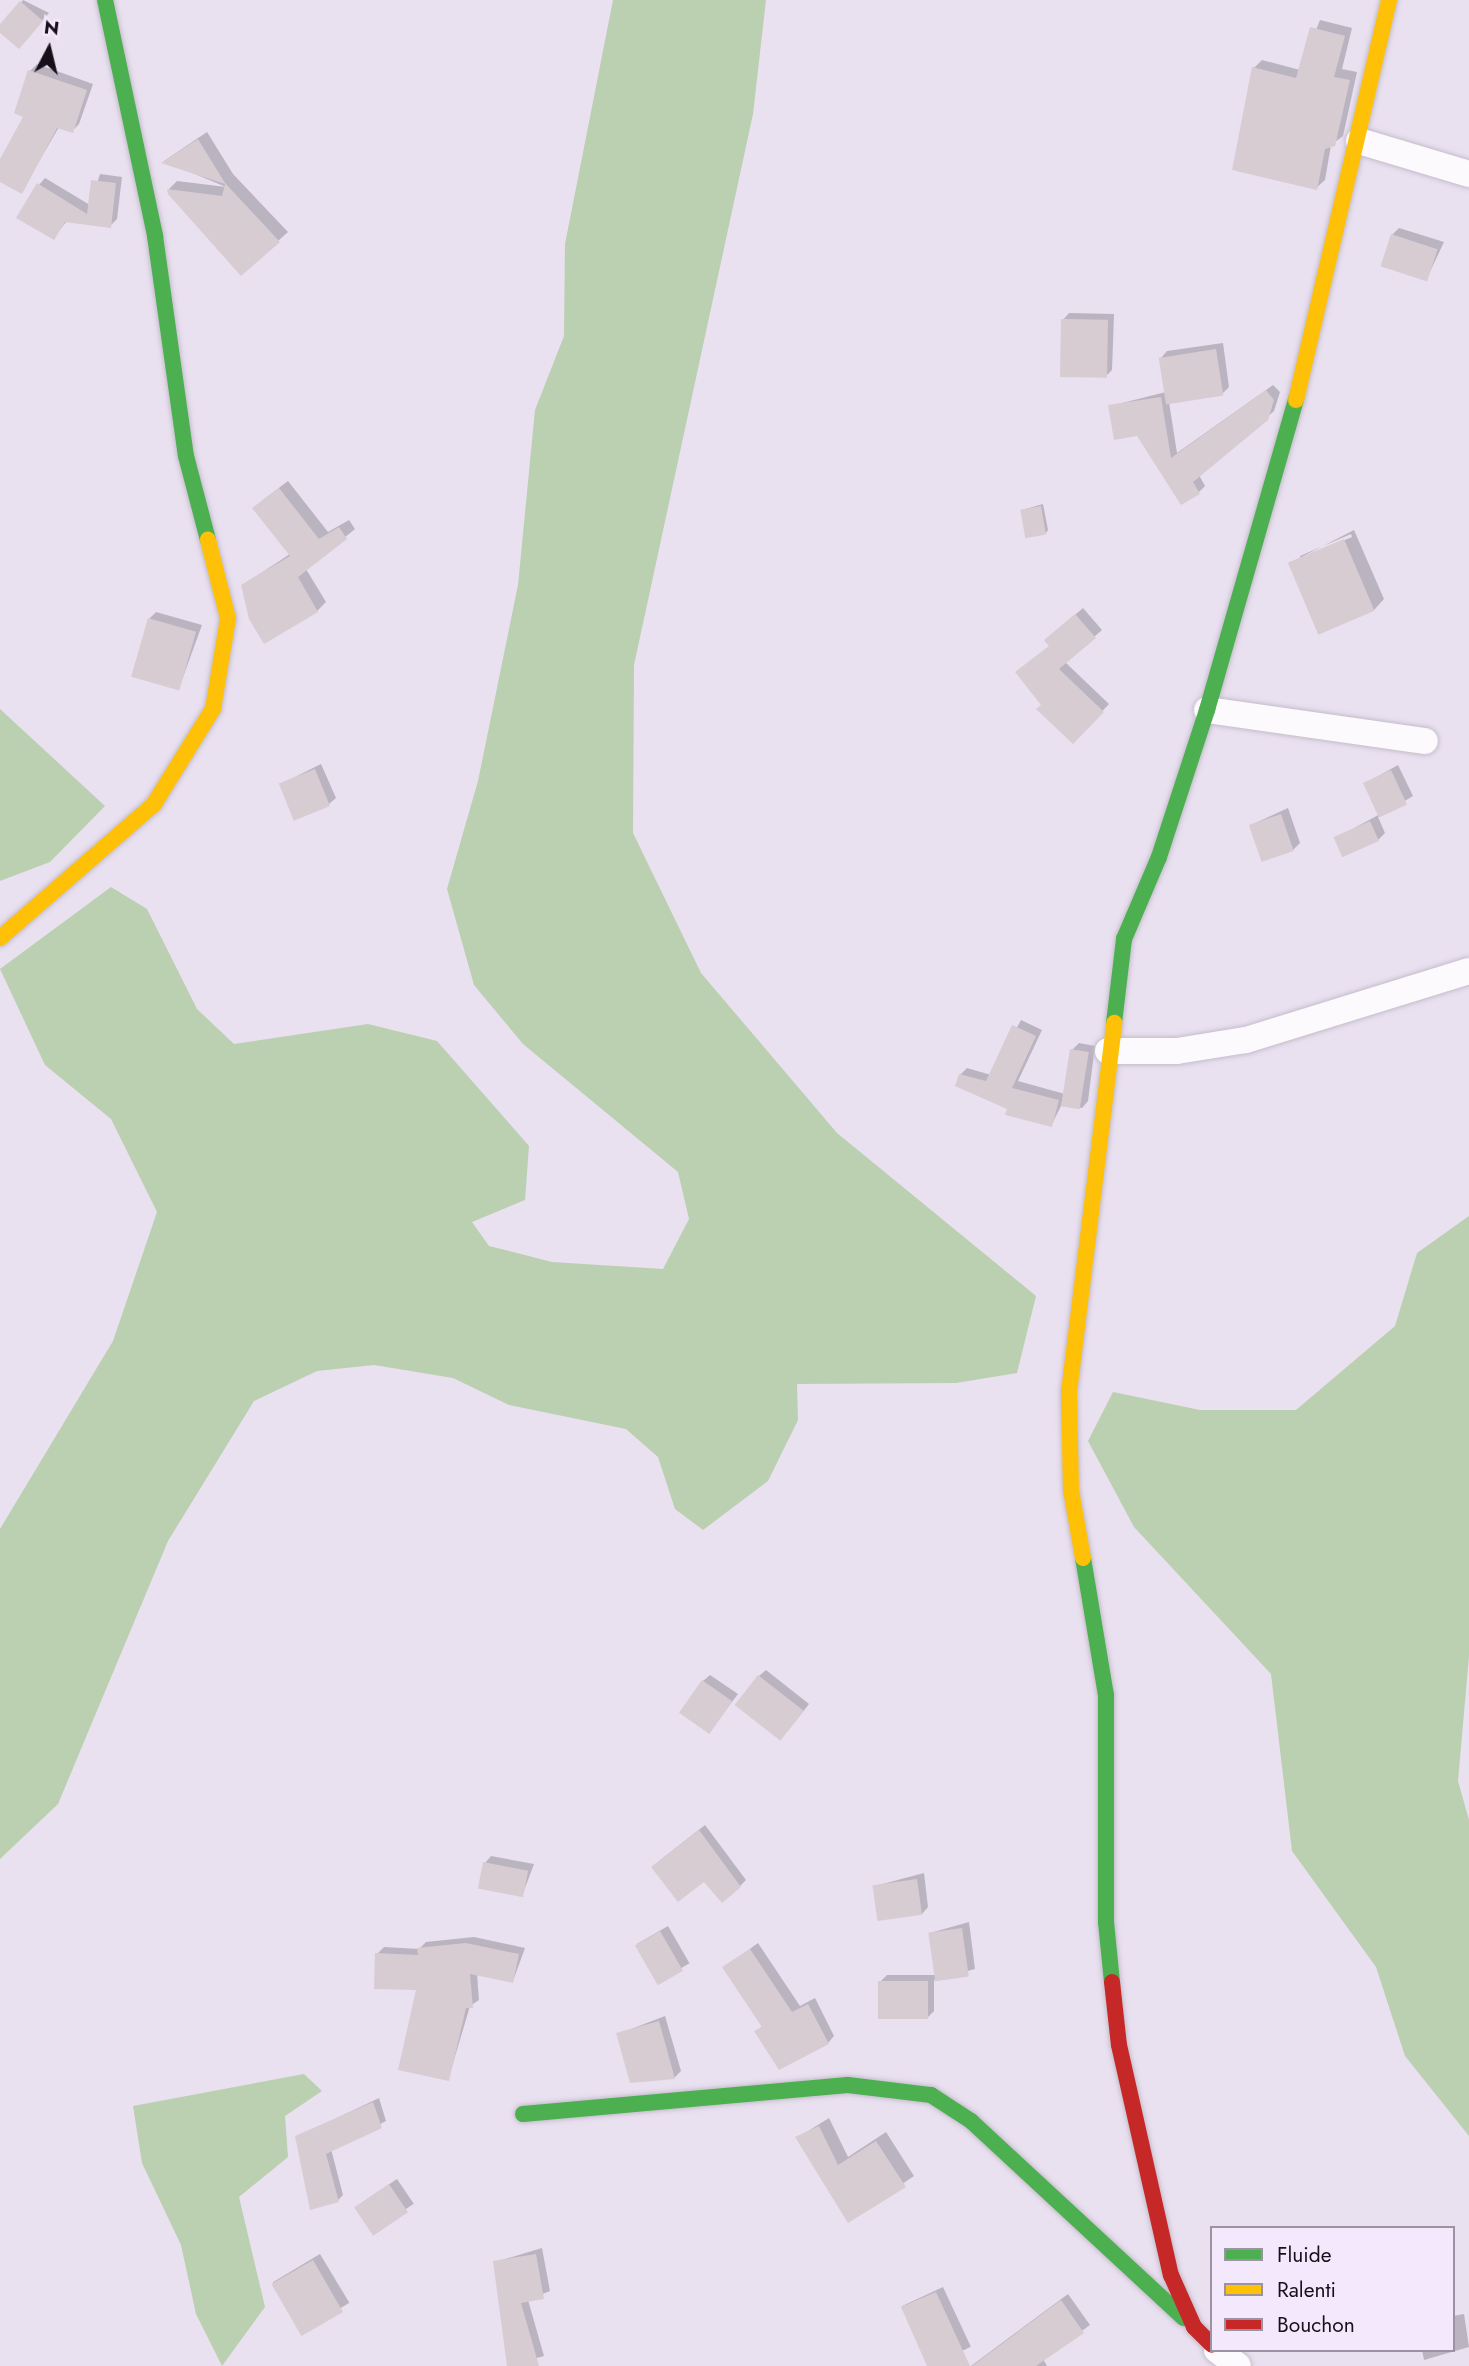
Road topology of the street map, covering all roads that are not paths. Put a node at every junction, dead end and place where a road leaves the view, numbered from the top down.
1 (105, 0) edge
2 (1389, 0) edge
3 (1359, 141) junction
4 (1469, 174) edge
5 (1207, 710) junction
6 (1425, 741) dead end
7 (0, 938) edge
8 (1469, 971) edge
9 (1108, 1051) junction
10 (523, 2114) dead end
11 (1194, 2327) junction
12 (1210, 2343) edge
13 (1220, 2352) edge
14 (1238, 2366) edge

1 - 7 street
2 - 3 street
3 - 4 street
3 - 5 street
5 - 6 street
5 - 9 street
8 - 9 street
9 - 11 street
10 - 11 street
11 - 12 street
13 - 14 street

